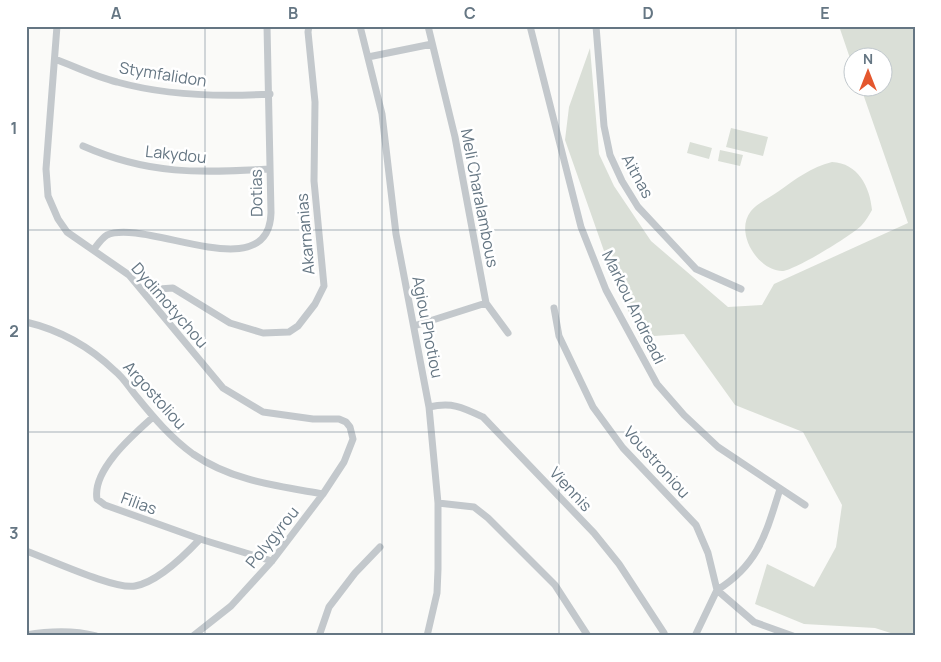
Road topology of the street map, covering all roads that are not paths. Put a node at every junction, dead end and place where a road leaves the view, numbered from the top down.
1 (57, 26) edge
2 (267, 26) edge
3 (310, 26) edge
4 (360, 26) edge
5 (428, 26) edge
6 (530, 26) edge
7 (596, 26) edge
8 (432, 44) junction
9 (368, 57) junction
10 (55, 59) junction
11 (270, 94) junction
12 (83, 146) dead end
13 (269, 169) junction
14 (94, 249) junction
15 (741, 289) dead end
16 (148, 296) junction
17 (486, 303) junction
18 (554, 308) dead end
19 (26, 322) edge
20 (414, 326) junction
21 (508, 334) dead end
22 (429, 406) junction
23 (152, 417) junction
24 (353, 439) joint
25 (780, 489) junction
26 (323, 494) junction
27 (438, 503) junction
28 (805, 505) dead end
29 (200, 539) junction
30 (380, 547) dead end
31 (26, 551) edge
32 (272, 561) junction
33 (717, 590) junction
34 (664, 632) dead end
35 (26, 634) edge
36 (695, 635) edge
37 (96, 636) edge
38 (193, 636) edge
39 (319, 636) edge
40 (427, 636) edge
41 (588, 636) edge
42 (793, 636) edge

1 - 10 street, Dydimotychou
2 - 11 street, Dotias
3 - 16 street, Akarnanias
4 - 9 street, Agiou Photiou
5 - 8 street, Meli Charalambous
6 - 25 street, Markou Andreadi
7 - 15 street, Aitnas
8 - 9 street
8 - 17 street, Meli Charalambous
9 - 20 street, Agiou Photiou
10 - 11 street, Stymfalidon
10 - 14 street, Dydimotychou
11 - 13 street, Dotias
12 - 13 street, Lakydou
13 - 14 street, Dotias
14 - 16 street, Dydimotychou
16 - 24 street, Dydimotychou
17 - 20 street
17 - 21 street
18 - 33 street, Voustroniou
19 - 23 street, Argostoliou
20 - 22 street, Agiou Photiou
22 - 27 street, Agiou Photiou
22 - 34 street, Viennis
23 - 26 street, Argostoliou
23 - 29 street, Filias
24 - 26 street, Polygyrou
25 - 28 street, Markou Andreadi
25 - 33 street
26 - 32 street, Polygyrou
27 - 40 street, Agiou Photiou
27 - 41 street
29 - 31 street
29 - 32 street, Filias
30 - 39 street
32 - 38 street, Polygyrou
33 - 36 street
33 - 42 street
35 - 37 street

